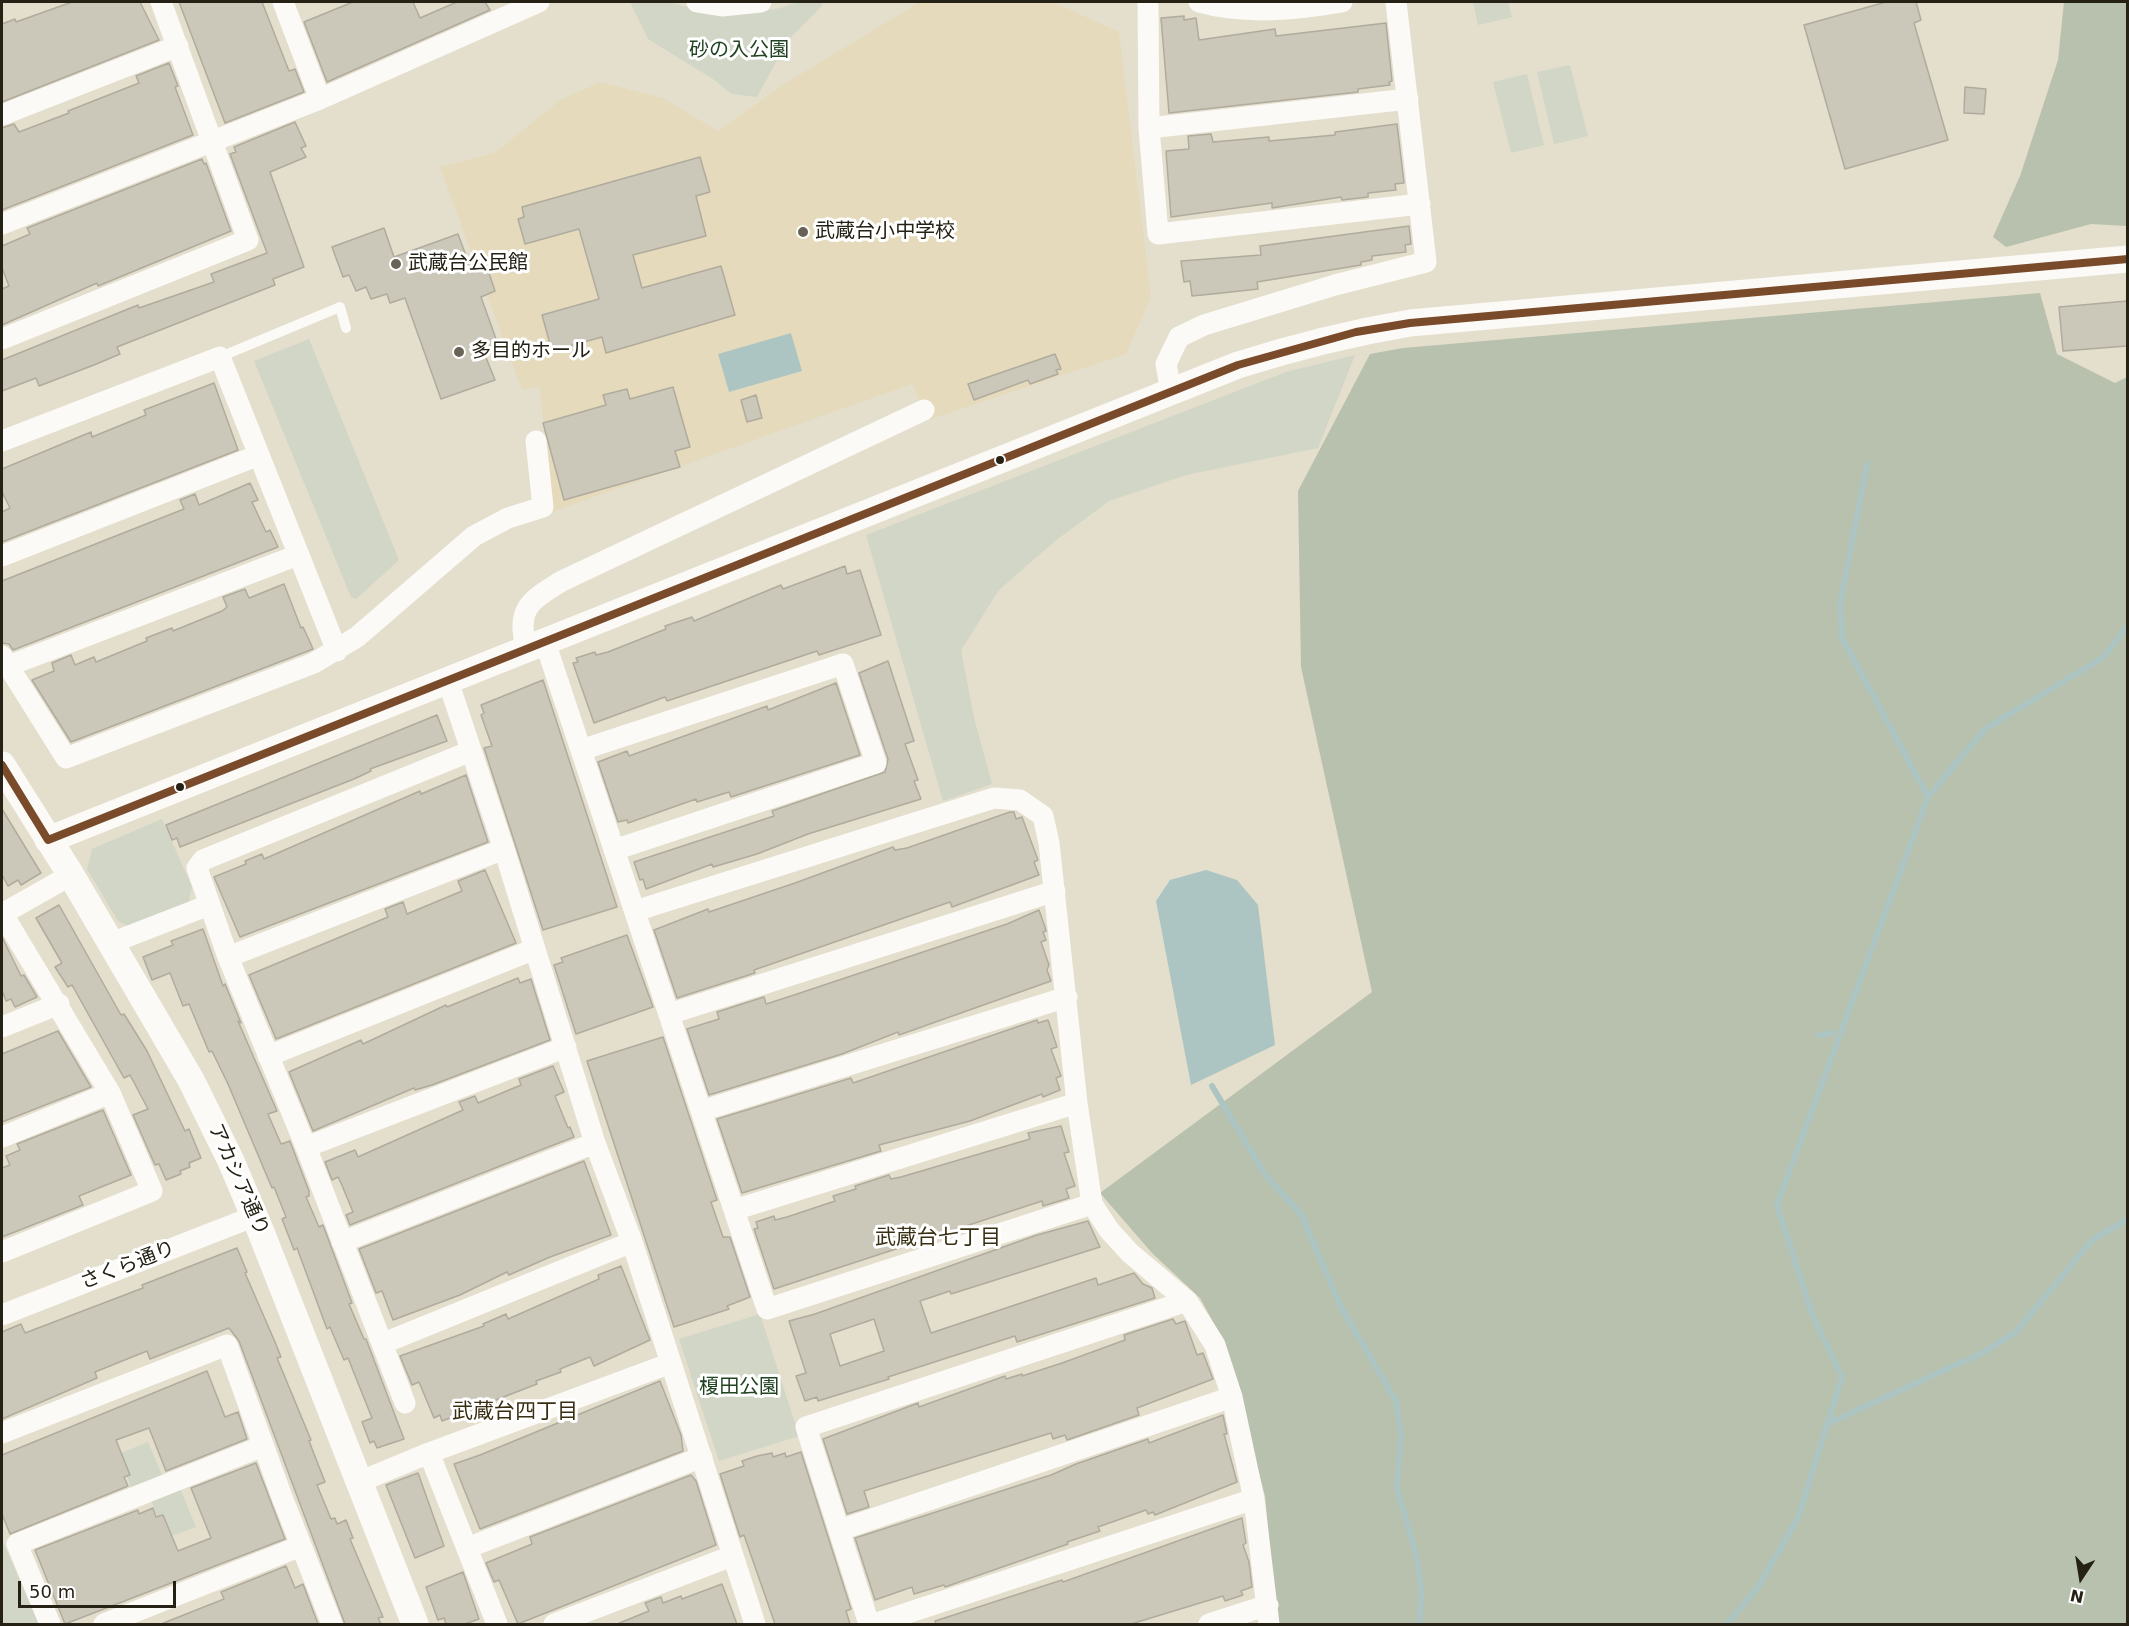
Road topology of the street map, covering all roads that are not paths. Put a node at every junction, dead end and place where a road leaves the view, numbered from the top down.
1 (161, 2) edge
2 (283, 2) edge
3 (697, 2) edge
4 (761, 2) edge
5 (1148, 2) edge
6 (1199, 2) edge
7 (1342, 2) edge
8 (1396, 2) edge
9 (526, 4) edge
10 (178, 46) junction
11 (320, 99) junction
12 (1408, 99) junction
13 (2, 115) edge
14 (1149, 128) junction
15 (213, 142) junction
16 (1420, 204) junction
17 (2, 224) edge
18 (2127, 259) edge
19 (346, 328) dead end
20 (2, 339) edge
21 (220, 357) junction
22 (1171, 392) junction
23 (924, 410) dead end
24 (2, 441) edge
25 (536, 441) dead end
26 (259, 455) junction
27 (298, 555) junction
28 (2, 556) edge
29 (536, 646) junction
30 (337, 651) junction
31 (5, 661) edge
32 (448, 681) junction
33 (581, 750) junction
34 (471, 751) junction
35 (2, 765) edge
36 (48, 840) junction
37 (504, 849) junction
38 (614, 849) junction
39 (71, 875) junction
40 (1055, 891) junction
41 (208, 905) junction
42 (635, 911) junction
43 (2, 914) edge
44 (111, 943) junction
45 (535, 950) junction
46 (228, 957) junction
47 (1067, 997) junction
48 (58, 1004) junction
49 (669, 1014) junction
50 (2, 1027) edge
51 (566, 1047) junction
52 (268, 1056) junction
53 (110, 1093) junction
54 (1077, 1103) junction
55 (701, 1111) junction
56 (2, 1137) edge
57 (595, 1143) junction
58 (306, 1147) junction
59 (1092, 1204) junction
60 (734, 1210) junction
61 (255, 1216) junction
62 (342, 1242) junction
63 (632, 1242) junction
64 (2, 1252) edge
65 (1187, 1301) junction
66 (2, 1315) edge
67 (384, 1343) junction
68 (671, 1363) junction
69 (1232, 1397) junction
70 (405, 1403) dead end
71 (2, 1433) edge
72 (263, 1446) junction
73 (429, 1453) junction
74 (702, 1457) junction
75 (359, 1482) junction
76 (1254, 1499) junction
77 (840, 1530) junction
78 (301, 1546) junction
79 (467, 1548) junction
80 (732, 1556) junction
81 (1268, 1615) edge
82 (50, 1624) edge
83 (104, 1624) edge
84 (332, 1624) edge
85 (416, 1624) edge
86 (497, 1624) edge
87 (554, 1624) edge
88 (755, 1624) edge
89 (868, 1624) edge
90 (874, 1624) edge
91 (1209, 1624) edge

1 - 10 street
2 - 11 street
3 - 4 street
5 - 14 street
6 - 7 street
8 - 12 street
9 - 11 street
10 - 13 street
10 - 15 street
11 - 15 street
12 - 14 street
12 - 16 street
14 - 16 street
15 - 17 street
15 - 20 street
16 - 22 street
18 - 22 street
19 - 21 lane
21 - 24 street
21 - 26 street
22 - 29 street
23 - 29 street
25 - 30 street
26 - 27 street
26 - 28 street
27 - 30 street
27 - 31 street
29 - 32 street
29 - 33 street
30 - 31 street
32 - 34 street
32 - 36 street
33 - 38 street
33 - 38 street
34 - 37 street
34 - 41 street
35 - 36 street, アカシア通り
36 - 39 street, アカシア通り
37 - 45 street
37 - 46 street
38 - 42 street
39 - 43 street
39 - 44 street, アカシア通り
40 - 42 street
40 - 47 street
40 - 49 street
41 - 44 street
41 - 46 street
42 - 49 street
43 - 48 street
44 - 61 street, アカシア通り
45 - 51 street
45 - 52 street
46 - 52 street
47 - 54 street
47 - 55 street
48 - 50 street
48 - 53 street
49 - 55 street
51 - 57 street
51 - 58 street
52 - 58 street
53 - 56 street
53 - 64 street
54 - 59 street
54 - 60 street
55 - 60 street
57 - 62 street
57 - 63 street
58 - 62 street
59 - 60 street
59 - 65 street
61 - 66 street, さくら通り
61 - 75 street, アカシア通り
62 - 67 street
63 - 67 street
63 - 68 street
65 - 69 street
65 - 77 street
67 - 70 street
68 - 73 street
68 - 74 street
69 - 76 street
69 - 77 street
71 - 72 street
72 - 78 street
72 - 82 street
73 - 75 street
73 - 79 street
74 - 79 street
74 - 80 street
75 - 85 street, アカシア通り
76 - 81 street
76 - 90 street
77 - 89 street
78 - 83 street
78 - 84 street
79 - 86 street
80 - 87 street
80 - 88 street
81 - 91 street

